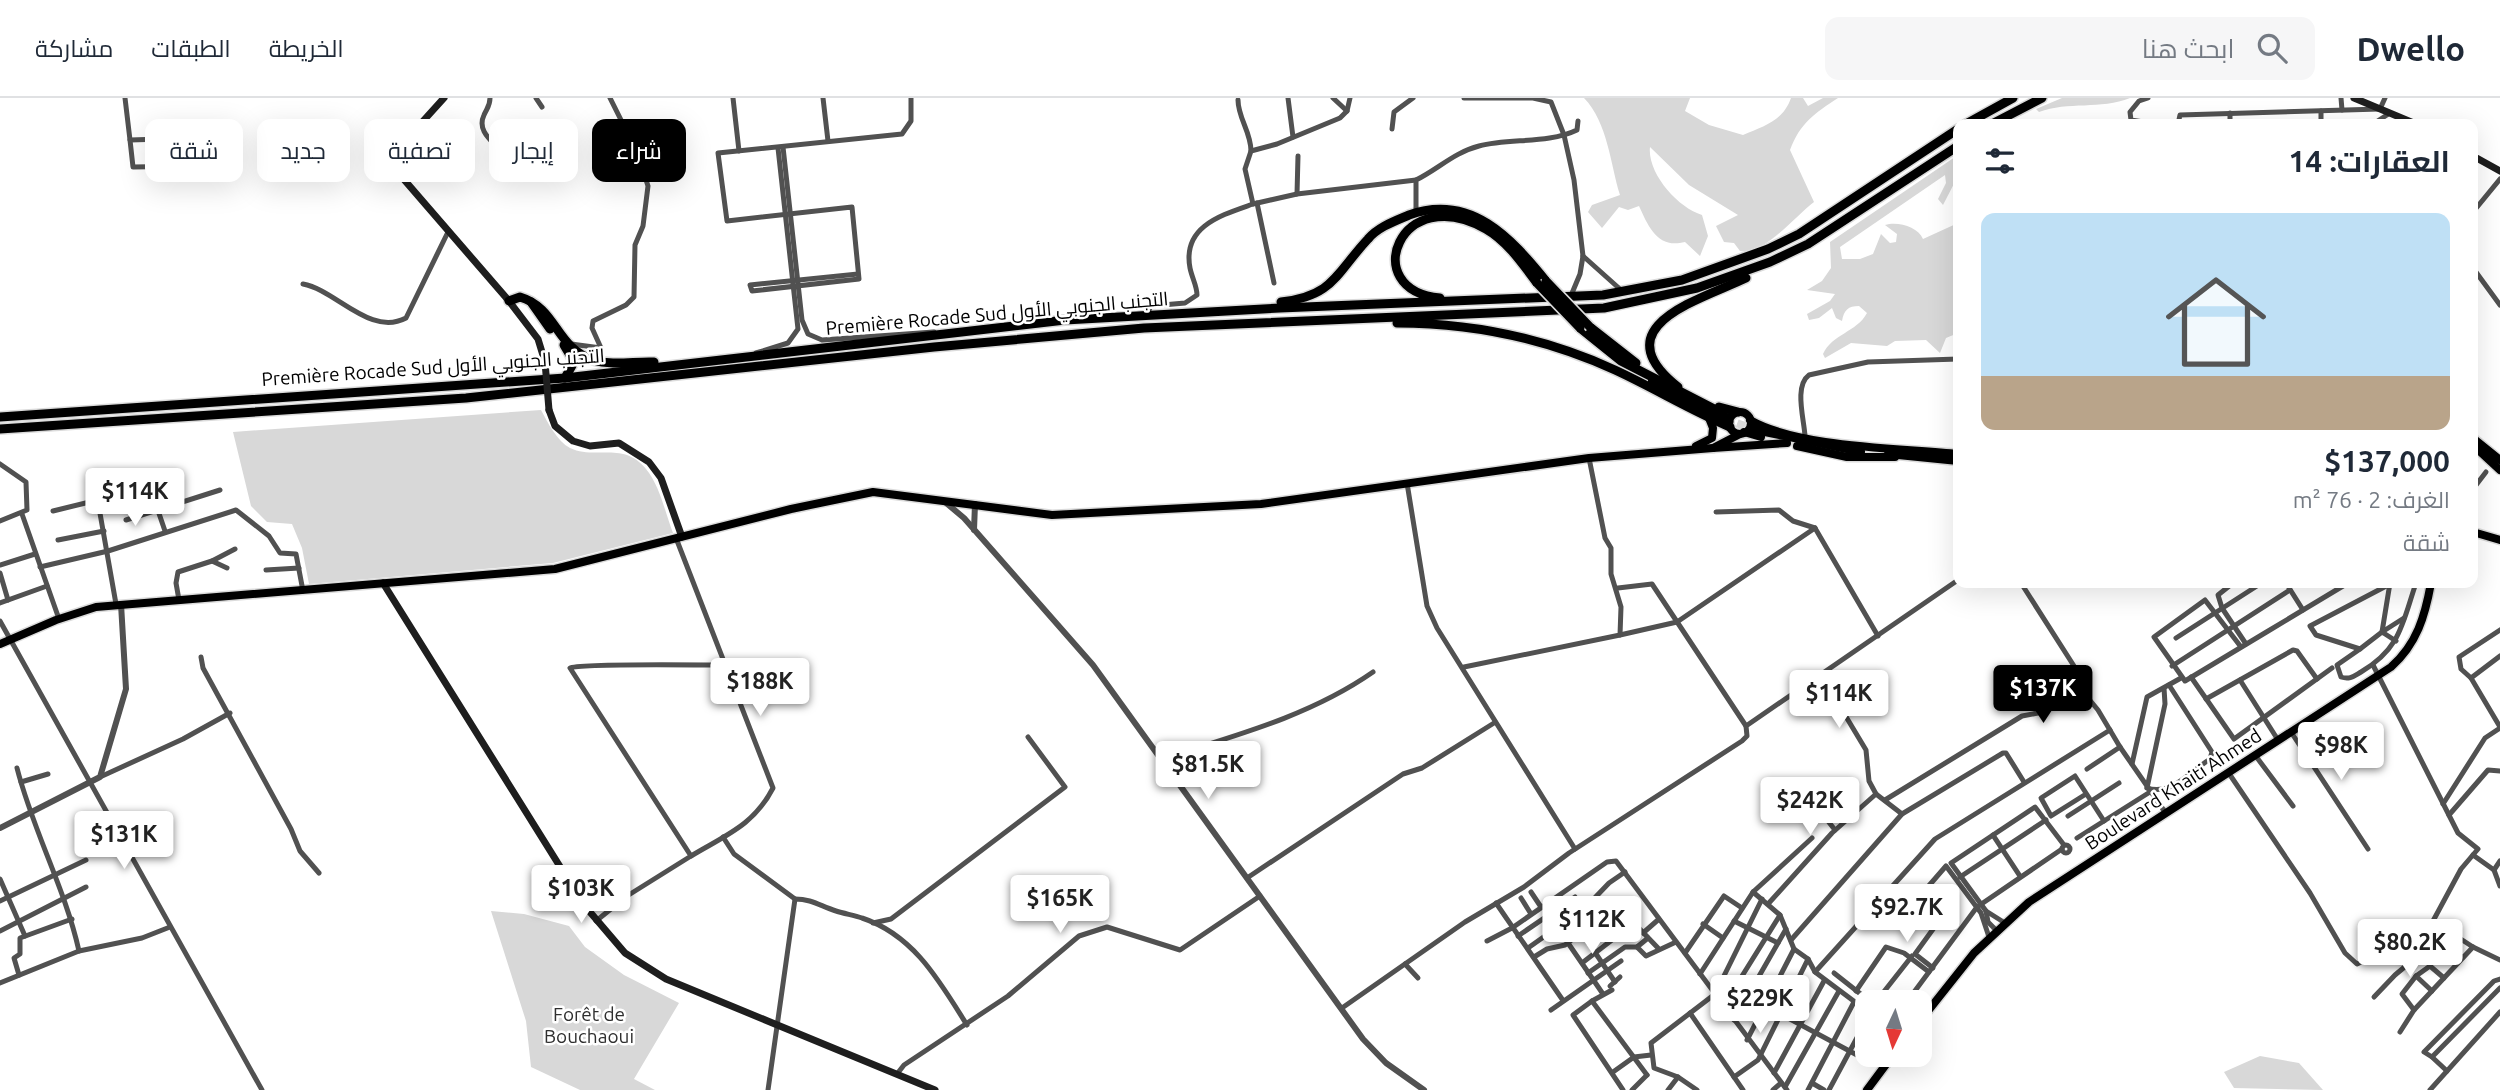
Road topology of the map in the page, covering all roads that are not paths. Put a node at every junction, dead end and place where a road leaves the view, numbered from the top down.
1 (125, 98) edge
2 (444, 98) edge
3 (490, 98) edge
4 (536, 98) edge
5 (610, 98) edge
6 (733, 98) edge
7 (823, 98) edge
8 (911, 98) edge
9 (1288, 98) edge
10 (1332, 98) edge
11 (1350, 98) edge
12 (1413, 98) edge
13 (1464, 98) edge
14 (1992, 98) edge
15 (2005, 98) edge
16 (2013, 98) edge
17 (2042, 98) edge
18 (2148, 98) edge
19 (2341, 98) edge
20 (2354, 98) edge
21 (2385, 98) edge
22 (1238, 100) dead end
23 (542, 107) dead end
24 (2380, 109) junction
25 (2342, 110) junction
26 (1347, 111) junction
27 (2321, 111) junction
28 (1985, 112) junction
29 (2230, 113) junction
30 (2390, 113) junction
31 (1974, 119) edge
32 (2002, 119) edge
33 (2131, 119) edge
34 (2179, 119) edge
35 (2230, 119) edge
36 (2321, 119) edge
37 (2381, 119) edge
38 (2404, 119) edge
39 (1578, 121) dead end
40 (1392, 129) dead end
41 (1953, 132) edge
42 (1564, 135) junction
43 (1293, 138) junction
44 (489, 139) edge
45 (130, 140) junction
46 (145, 140) edge
47 (828, 141) junction
48 (781, 147) junction
49 (1953, 149) edge
50 (1251, 150) junction
51 (739, 151) junction
52 (1298, 156) dead end
53 (2478, 159) edge
54 (145, 167) edge
55 (2500, 171) edge
56 (2500, 179) edge
57 (1416, 180) junction
58 (1297, 194) junction
59 (1255, 203) junction
60 (2478, 206) edge
61 (1416, 213) junction
62 (788, 214) junction
63 (448, 232) junction
64 (1797, 249) junction
65 (1583, 256) junction
66 (2478, 275) edge
67 (1542, 282) junction
68 (1274, 283) dead end
69 (795, 284) junction
70 (303, 285) dead end
71 (1624, 292) junction
72 (1570, 298) junction
73 (1530, 300) junction
74 (509, 301) junction
75 (531, 302) junction
76 (2500, 305) edge
77 (1199, 313) junction
78 (1146, 316) junction
79 (1227, 326) junction
80 (948, 333) junction
81 (568, 344) junction
82 (1573, 353) junction
83 (1608, 353) junction
84 (752, 355) junction
85 (1953, 359) edge
86 (676, 364) junction
87 (565, 378) junction
88 (1678, 387) junction
89 (1666, 390) junction
90 (1738, 412) junction
91 (0, 416) edge
92 (1720, 416) tunnel mouth
93 (1709, 418) junction
94 (1750, 420) junction
95 (1730, 426) junction
96 (0, 429) edge
97 (1755, 430) tunnel mouth
98 (1742, 433) junction
99 (1805, 436) junction
100 (2478, 442) edge
101 (1787, 443) junction
102 (1694, 447) junction
103 (1713, 448) junction
104 (2478, 449) edge
105 (1661, 451) junction
106 (1953, 454) edge
107 (1912, 456) junction
108 (1589, 458) junction
109 (1953, 460) edge
110 (2500, 460) edge
111 (0, 464) edge
112 (2500, 470) edge
113 (2486, 472) dead end
114 (2478, 482) edge
115 (1407, 483) junction
116 (220, 490) dead end
117 (941, 499) junction
118 (98, 502) junction
119 (975, 504) junction
120 (53, 511) dead end
121 (158, 511) junction
122 (1716, 512) dead end
123 (22, 514) junction
124 (126, 520) dead end
125 (0, 521) edge
126 (1815, 528) junction
127 (974, 530) junction
128 (104, 531) junction
129 (165, 531) junction
130 (2478, 535) edge
131 (679, 538) junction
132 (58, 540) dead end
133 (2500, 540) edge
134 (235, 549) dead end
135 (108, 551) junction
136 (35, 554) junction
137 (212, 561) junction
138 (0, 565) edge
139 (40, 566) junction
140 (227, 568) dead end
141 (299, 568) junction
142 (266, 570) dead end
143 (0, 573) edge
144 (383, 583) junction
145 (1953, 584) edge
146 (47, 586) junction
147 (1618, 588) junction
148 (2024, 588) edge
149 (2226, 588) edge
150 (2254, 588) edge
151 (2340, 588) edge
152 (2382, 588) edge
153 (2390, 588) edge
154 (2414, 588) edge
155 (2431, 588) edge
156 (2290, 590) joint
157 (303, 591) junction
158 (8, 600) junction
159 (179, 600) junction
160 (0, 603) edge
161 (119, 604) junction
162 (2222, 608) junction
163 (2303, 610) junction
164 (2215, 612) junction
165 (2404, 618) junction
166 (59, 619) junction
167 (0, 621) edge
168 (1677, 622) junction
169 (2231, 628) junction
170 (2500, 630) edge
171 (2382, 632) junction
172 (1620, 635) junction
173 (1878, 636) junction
174 (2176, 638) dead end
175 (2396, 641) junction
176 (4, 642) edge
177 (2243, 645) junction
178 (2360, 649) junction
179 (2500, 656) edge
180 (201, 657) dead end
181 (725, 665) junction
182 (2373, 665) junction
183 (2172, 666) junction
184 (1464, 667) junction
185 (2332, 668) dead end
186 (1373, 672) dead end
187 (1821, 675) junction
188 (2378, 675) junction
189 (2191, 677) junction
190 (2180, 678) junction
191 (2471, 678) junction
192 (2317, 679) junction
193 (2240, 680) junction
194 (2167, 686) junction
195 (2083, 692) junction
196 (2206, 699) junction
197 (230, 713) junction
198 (2264, 718) junction
199 (1494, 723) junction
200 (1746, 726) junction
201 (2500, 728) edge
202 (2110, 730) junction
203 (2291, 731) junction
204 (1028, 737) dead end
205 (2278, 740) junction
206 (2120, 747) junction
207 (2255, 754) junction
208 (1161, 759) junction
209 (2132, 764) junction
210 (17, 768) dead end
211 (2087, 769) dead end
212 (2228, 771) junction
213 (2500, 771) edge
214 (48, 774) dead end
215 (100, 777) junction
216 (21, 782) junction
217 (2024, 782) junction
218 (90, 783) junction
219 (2119, 783) dead end
220 (2148, 789) junction
221 (1876, 794) junction
222 (2086, 794) junction
223 (1885, 800) junction
224 (2091, 801) junction
225 (2443, 804) junction
226 (2293, 806) dead end
227 (1817, 807) dead end
228 (2165, 811) junction
229 (33, 812) junction
230 (1902, 814) junction
231 (2449, 815) junction
232 (2068, 816) dead end
233 (2046, 820) junction
234 (2104, 821) junction
235 (0, 828) edge
236 (1835, 830) junction
237 (1993, 835) junction
238 (723, 837) junction
239 (1812, 838) dead end
240 (2077, 838) dead end
241 (1575, 849) junction
242 (2003, 849) junction
243 (2368, 849) dead end
244 (2473, 855) junction
245 (691, 856) junction
246 (86, 860) dead end
247 (2500, 861) edge
248 (2494, 870) junction
249 (1625, 872) junction
250 (319, 873) dead end
251 (54, 875) junction
252 (2020, 876) junction
253 (1960, 877) junction
254 (1247, 878) junction
255 (0, 879) edge
256 (2500, 886) edge
257 (86, 887) dead end
258 (1531, 892) dead end
259 (1753, 892) junction
260 (1260, 896) junction
261 (7, 897) junction
262 (1575, 897) dead end
263 (64, 898) junction
264 (1521, 898) dead end
265 (1762, 899) junction
266 (795, 900) junction
267 (0, 901) edge
268 (1496, 903) junction
269 (1768, 904) junction
270 (1541, 907) junction
271 (1742, 908) junction
272 (1981, 909) junction
273 (1531, 914) junction
274 (1944, 914) dead end
275 (1780, 915) junction
276 (1571, 917) junction
277 (72, 919) junction
278 (1660, 919) junction
279 (1900, 919) dead end
280 (1734, 920) junction
281 (596, 921) junction
282 (19, 922) junction
283 (873, 923) junction
284 (2005, 923) junction
285 (1703, 924) junction
286 (170, 927) junction
287 (1746, 927) junction
288 (1512, 928) junction
289 (1786, 929) junction
290 (1606, 930) dead end
291 (0, 931) edge
292 (1997, 931) junction
293 (1582, 932) junction
294 (1645, 935) junction
295 (26, 936) junction
296 (1518, 936) junction
297 (1766, 937) junction
298 (1989, 937) junction
299 (1723, 938) junction
300 (1791, 940) junction
301 (1487, 941) dead end
302 (1538, 941) junction
303 (1676, 942) junction
304 (1568, 943) junction
305 (1778, 943) junction
306 (2431, 946) junction
307 (1637, 947) junction
308 (2473, 947) junction
309 (1528, 948) junction
310 (1658, 948) junction
311 (1794, 949) junction
312 (1543, 950) junction
313 (79, 951) junction
314 (1596, 953) junction
315 (1685, 953) junction
316 (1912, 956) junction
317 (1534, 957) junction
318 (2463, 957) junction
319 (1808, 959) junction
320 (2500, 960) edge
321 (1621, 961) dead end
322 (1602, 962) junction
323 (1581, 963) junction
324 (1405, 964) junction
325 (1931, 970) junction
326 (1608, 971) junction
327 (1815, 972) junction
328 (1588, 973) junction
329 (1834, 973) dead end
330 (1700, 974) junction
331 (19, 975) junction
332 (2416, 976) junction
333 (1418, 978) dead end
334 (2444, 978) junction
335 (2500, 979) edge
336 (1824, 981) junction
337 (0, 982) edge
338 (1593, 982) junction
339 (2500, 988) edge
340 (1734, 989) junction
341 (1855, 990) edge
342 (1857, 990) edge
343 (1885, 990) edge
344 (1916, 990) edge
345 (1839, 991) junction
346 (2432, 991) junction
347 (1603, 994) junction
348 (1715, 994) junction
349 (1747, 996) junction
350 (2374, 997) dead end
351 (1562, 999) junction
352 (1592, 1001) junction
353 (1854, 1002) joint
354 (1765, 1004) junction
355 (1724, 1005) junction
356 (1932, 1006) edge
357 (1342, 1008) junction
358 (1551, 1010) dead end
359 (2414, 1010) junction
360 (2500, 1012) edge
361 (1690, 1013) junction
362 (1783, 1013) junction
363 (1734, 1020) junction
364 (1800, 1022) junction
365 (776, 1024) junction
366 (967, 1025) junction
367 (1816, 1031) junction
368 (2400, 1032) dead end
369 (1747, 1040) junction
370 (1855, 1040) edge
371 (1832, 1041) junction
372 (1849, 1051) junction
373 (1855, 1054) edge
374 (1651, 1055) junction
375 (1759, 1056) junction
376 (1634, 1057) junction
377 (2432, 1057) junction
378 (1654, 1068) junction
379 (1883, 1068) edge
380 (2447, 1071) junction
381 (1613, 1072) junction
382 (1774, 1073) junction
383 (897, 1074) junction
384 (1647, 1075) junction
385 (1678, 1077) junction
386 (1734, 1077) junction
387 (1812, 1083) junction
388 (1784, 1087) edge
389 (262, 1090) edge
390 (768, 1090) edge
391 (935, 1090) edge
392 (1424, 1090) edge
393 (1623, 1090) edge
394 (1632, 1090) edge
395 (1668, 1090) edge
396 (1697, 1090) edge
397 (1743, 1090) edge
398 (1773, 1090) edge
399 (1808, 1090) edge
400 (1826, 1090) edge
401 (1867, 1090) edge
402 (2430, 1090) edge

1 - 45 street
2 - 63 main road
3 - 44 street
4 - 23 street
5 - 81 street
6 - 51 street
7 - 47 street
8 - 47 street
9 - 43 street
10 - 26 street
11 - 26 street
12 - 40 street
13 - 42 street
14 - 28 highway
15 - 16 highway
16 - 28 highway
17 - 32 highway
18 - 33 street
19 - 25 street
20 - 24 main road
21 - 24 street
22 - 50 street
24 - 25 street
24 - 30 main road
25 - 27 street
26 - 43 street
27 - 29 street
27 - 36 street
28 - 31 highway
29 - 34 street
29 - 35 street
30 - 37 street
30 - 38 main road
39 - 42 street
41 - 71 highway, Première Rocade Sud التجنب الجنوبي الأول
42 - 57 street
42 - 65 street
43 - 50 street
45 - 46 street
45 - 54 street
47 - 48 street
48 - 51 street
48 - 62 street
49 - 64 highway, Première Rocade Sud التجنب الجنوبي الأول
50 - 59 street
51 - 62 street
52 - 58 street
53 - 55 main road
56 - 60 street
57 - 58 street
57 - 61 street
58 - 59 street
59 - 68 street
59 - 78 street
61 - 67 highway
61 - 77 highway
62 - 69 street
62 - 69 street
63 - 70 street
63 - 74 main road
64 - 79 highway, Première Rocade Sud التجنب الجنوبي الأول
64 - 88 highway
65 - 71 street
65 - 72 street
66 - 76 street
67 - 73 highway
67 - 83 highway, bridge
67 - 88 highway, bridge
69 - 69 street
69 - 80 street
69 - 84 street
71 - 72 highway, Première Rocade Sud التجنب الجنوبي الأول
72 - 73 highway, Première Rocade Sud التجنب الجنوبي الأول
73 - 77 highway, Première Rocade Sud التجنب الجنوبي الأول
74 - 75 highway
74 - 131 main road, bridge
75 - 81 highway
75 - 87 highway
77 - 78 highway, Première Rocade Sud التجنب الجنوبي الأول
78 - 80 highway, Première Rocade Sud التجنب الجنوبي الأول
79 - 82 highway
79 - 96 highway, Première Rocade Sud التجنب الجنوبي الأول
80 - 84 highway, Première Rocade Sud التجنب الجنوبي الأول
81 - 86 highway
82 - 89 main road
82 - 93 highway
83 - 89 main road
83 - 95 highway
84 - 86 highway, Première Rocade Sud التجنب الجنوبي الأول
85 - 99 street
86 - 87 highway, Première Rocade Sud التجنب الجنوبي الأول
87 - 91 highway, Première Rocade Sud التجنب الجنوبي الأول
88 - 90 highway
89 - 92 main road
90 - 94 main road
90 - 95 main road
93 - 95 highway
93 - 102 main road
94 - 98 main road
94 - 99 main road
95 - 98 main road
95 - 102 main road
97 - 107 main road
98 - 101 main road
98 - 103 main road
99 - 106 main road
100 - 110 main road
101 - 103 main road
101 - 107 main road
102 - 105 main road
103 - 105 main road
104 - 112 main road
105 - 108 main road
107 - 109 main road
108 - 115 main road
108 - 147 street
111 - 123 street
113 - 114 street
115 - 119 main road
115 - 184 street
116 - 121 street
117 - 119 main road
117 - 127 street
117 - 131 main road
118 - 120 street
118 - 121 street
118 - 128 street
119 - 127 street
121 - 124 street
121 - 129 street
122 - 126 street
123 - 125 street
123 - 136 street
126 - 168 street
126 - 173 street
127 - 208 street
128 - 132 street
128 - 135 street
129 - 135 street
129 - 141 street
130 - 133 main road
131 - 144 main road
131 - 181 street
134 - 137 street
135 - 139 street
135 - 161 street
136 - 138 street
136 - 139 street
137 - 140 street
137 - 159 street
139 - 146 street
141 - 142 street
141 - 157 street
143 - 158 street
144 - 157 main road
144 - 281 main road
145 - 173 street
146 - 158 street
146 - 166 street
147 - 168 street
147 - 172 street
148 - 195 street
149 - 162 street
150 - 162 street
151 - 163 street
152 - 178 street
153 - 171 street
154 - 165 street
155 - 188 main road, Boulevard Khaiti Ahmed
156 - 163 street
156 - 169 street
157 - 159 main road
158 - 160 street
159 - 161 main road
161 - 166 main road
161 - 215 street
162 - 164 street
162 - 169 street
163 - 177 street
164 - 169 street
164 - 174 street
164 - 183 street
165 - 171 street
165 - 175 street
166 - 176 main road
167 - 176 street
168 - 172 street
168 - 200 street
169 - 177 street
169 - 183 street
170 - 191 street
171 - 175 street
171 - 178 street
172 - 184 street
173 - 187 street
175 - 182 street
176 - 218 street
177 - 189 street
178 - 182 street
179 - 191 street
180 - 197 street
181 - 238 street
181 - 245 street
182 - 188 street
183 - 190 street
184 - 199 street
185 - 192 street
186 - 208 street
187 - 200 street
187 - 221 street
188 - 203 main road, Boulevard Khaiti Ahmed
188 - 225 street
189 - 190 street
189 - 196 street
190 - 194 street
191 - 201 street
192 - 193 street
192 - 198 street
193 - 196 street
193 - 198 street
194 - 209 street
194 - 220 street
194 - 220 street
195 - 202 street
195 - 223 street
196 - 198 street
197 - 215 street
197 - 250 street
198 - 205 street
199 - 241 street
199 - 254 street
200 - 241 street
201 - 225 street
202 - 206 street
202 - 217 street
203 - 205 main road, Boulevard Khaiti Ahmed
203 - 243 street
204 - 283 street
205 - 207 main road, Boulevard Khaiti Ahmed
206 - 209 street
206 - 211 street
207 - 212 main road, Boulevard Khaiti Ahmed
207 - 226 street
208 - 254 street
209 - 220 street
210 - 216 street
212 - 228 main road, Boulevard Khaiti Ahmed
212 - 306 street
213 - 231 street
214 - 216 street
215 - 218 street
216 - 229 street
217 - 230 street
217 - 327 street
218 - 229 street
218 - 286 street
219 - 224 street
220 - 228 street
220 - 234 street
221 - 223 street
221 - 236 street
222 - 222 street
222 - 224 street
223 - 230 street
224 - 232 street
224 - 234 street
225 - 231 street
227 - 236 street
228 - 284 main road, Boulevard Khaiti Ahmed
229 - 235 street
229 - 251 street
230 - 300 street
231 - 244 street
233 - 237 street
233 - 242 street
233 - 252 street
234 - 240 street
236 - 269 street
237 - 242 street
237 - 253 street
238 - 245 street
238 - 266 street
239 - 259 street
241 - 268 street
242 - 252 street
242 - 253 street
244 - 248 street
244 - 308 street
245 - 281 street
246 - 251 street
247 - 248 street
248 - 256 street
249 - 270 street
249 - 276 street
249 - 278 street
251 - 261 street
251 - 263 street
252 - 272 street
253 - 272 street
254 - 260 street
255 - 261 street
257 - 263 street
258 - 270 street
259 - 265 street
259 - 271 street
260 - 357 street
260 - 366 street
261 - 267 street
261 - 282 street
262 - 296 street
263 - 277 street
263 - 282 street
264 - 273 street
265 - 269 street
265 - 287 street
266 - 283 street
266 - 365 street
268 - 288 street
268 - 324 street
269 - 275 street
270 - 273 street
271 - 280 street
271 - 285 street
272 - 279 street
272 - 284 street
272 - 292 street
272 - 298 street
272 - 325 street
273 - 288 street
274 - 316 street
275 - 289 street
275 - 297 street
276 - 293 street
276 - 302 street
277 - 295 street
277 - 313 street
278 - 294 street
278 - 303 street
280 - 287 street
280 - 299 street
281 - 365 main road
282 - 291 street
282 - 295 street
283 - 366 street
284 - 292 main road, Boulevard Khaiti Ahmed
285 - 299 street
285 - 315 street
286 - 313 street
286 - 389 street
287 - 297 street
287 - 348 street
288 - 296 street
288 - 301 street
289 - 300 street
289 - 305 street
290 - 293 street
292 - 298 main road, Boulevard Khaiti Ahmed
293 - 304 street
293 - 314 street
294 - 307 street
294 - 310 street
294 - 314 street
295 - 331 street
296 - 309 street
297 - 305 street
297 - 340 street
298 - 356 main road, Boulevard Khaiti Ahmed
299 - 330 street
300 - 311 street
302 - 309 street
302 - 312 street
303 - 310 street
303 - 315 street
304 - 312 street
304 - 323 street
305 - 349 street
306 - 318 street
306 - 350 street
307 - 310 street
307 - 322 street
308 - 318 street
308 - 320 street
309 - 317 street
311 - 319 street
311 - 354 street
312 - 317 street
313 - 331 street
314 - 322 street
314 - 323 street
315 - 330 street
316 - 325 street
316 - 342 street
316 - 343 street
317 - 351 street
318 - 334 street
319 - 327 street
319 - 362 street
321 - 326 street
322 - 326 street
322 - 328 street
323 - 328 street
324 - 333 street
324 - 357 street
325 - 344 street
326 - 338 street
326 - 347 street
327 - 336 street
328 - 338 street
329 - 341 street
330 - 348 street
331 - 337 street
332 - 334 street
332 - 346 street
332 - 359 street
334 - 346 street
335 - 377 street
336 - 345 street
336 - 364 street
338 - 347 street
338 - 351 street
339 - 377 street
340 - 349 street
340 - 355 street
345 - 353 street
345 - 367 street
346 - 359 street
347 - 352 street
348 - 355 street
348 - 361 street
349 - 354 street
349 - 363 street
351 - 358 street
352 - 376 street
352 - 381 street
353 - 371 street
354 - 362 street
354 - 369 street
355 - 363 street
357 - 392 street
359 - 368 street
360 - 380 street
361 - 374 street
361 - 386 street
362 - 364 street
362 - 375 street
363 - 369 street
364 - 367 street
364 - 382 street
365 - 383 main road
365 - 390 street
366 - 383 street
367 - 371 street
367 - 388 street
369 - 375 street
370 - 372 street
371 - 372 street
371 - 387 street
372 - 373 street
372 - 400 street
374 - 376 street
374 - 378 street
375 - 382 street
375 - 386 street
376 - 381 street
376 - 384 street
377 - 380 street
378 - 384 street
378 - 385 street
379 - 401 main road
380 - 402 street
381 - 393 street
382 - 388 street
383 - 391 main road
384 - 394 street
385 - 395 street
385 - 396 street
386 - 397 street
387 - 399 street
387 - 400 street
388 - 398 street

